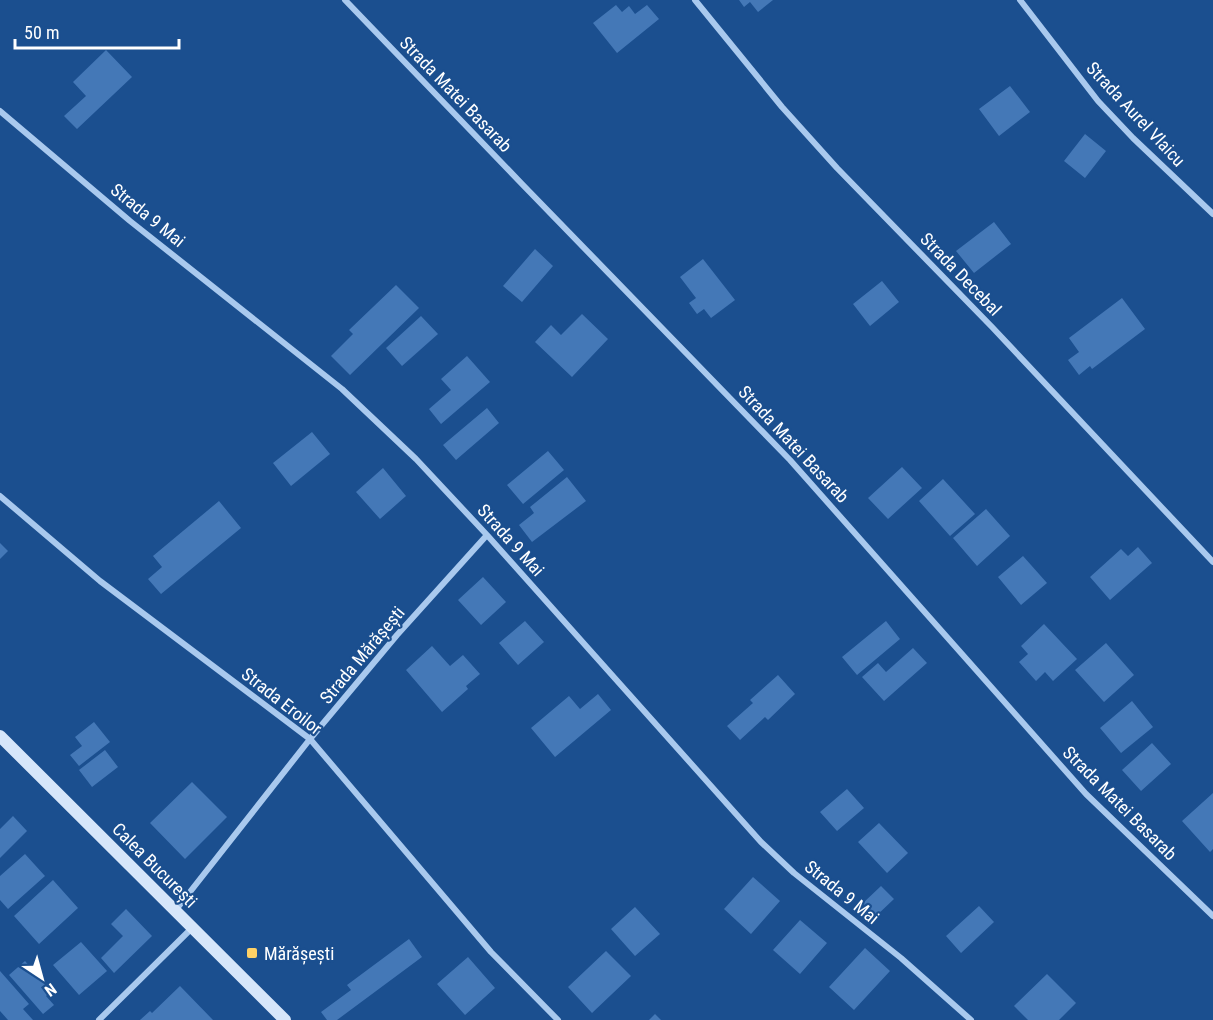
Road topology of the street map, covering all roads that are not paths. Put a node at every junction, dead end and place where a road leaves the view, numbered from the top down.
1 (345, 0) edge
2 (695, 0) edge
3 (1020, 0) edge
4 (0, 111) edge
5 (1213, 214) edge
6 (0, 496) edge
7 (487, 535) junction
8 (1213, 562) edge
9 (0, 736) edge
10 (310, 740) junction
11 (175, 911) junction
12 (1213, 916) edge
13 (192, 927) junction
14 (99, 1020) edge
15 (285, 1020) edge
16 (558, 1020) edge
17 (971, 1020) edge

1 - 12 street, Strada Matei Basarab
2 - 8 street, Strada Decebal
3 - 5 street, Strada Aurel Vlaicu
4 - 7 street, Strada 9 Mai
6 - 10 street, Strada Eroilor
7 - 10 street, Strada Mărășești
7 - 17 street, Strada 9 Mai
9 - 11 main road, Calea București
10 - 11 street, Strada Mărășești
10 - 16 street, Strada Eroilor
11 - 13 main road, Calea București
13 - 14 street
13 - 15 main road, Calea București

